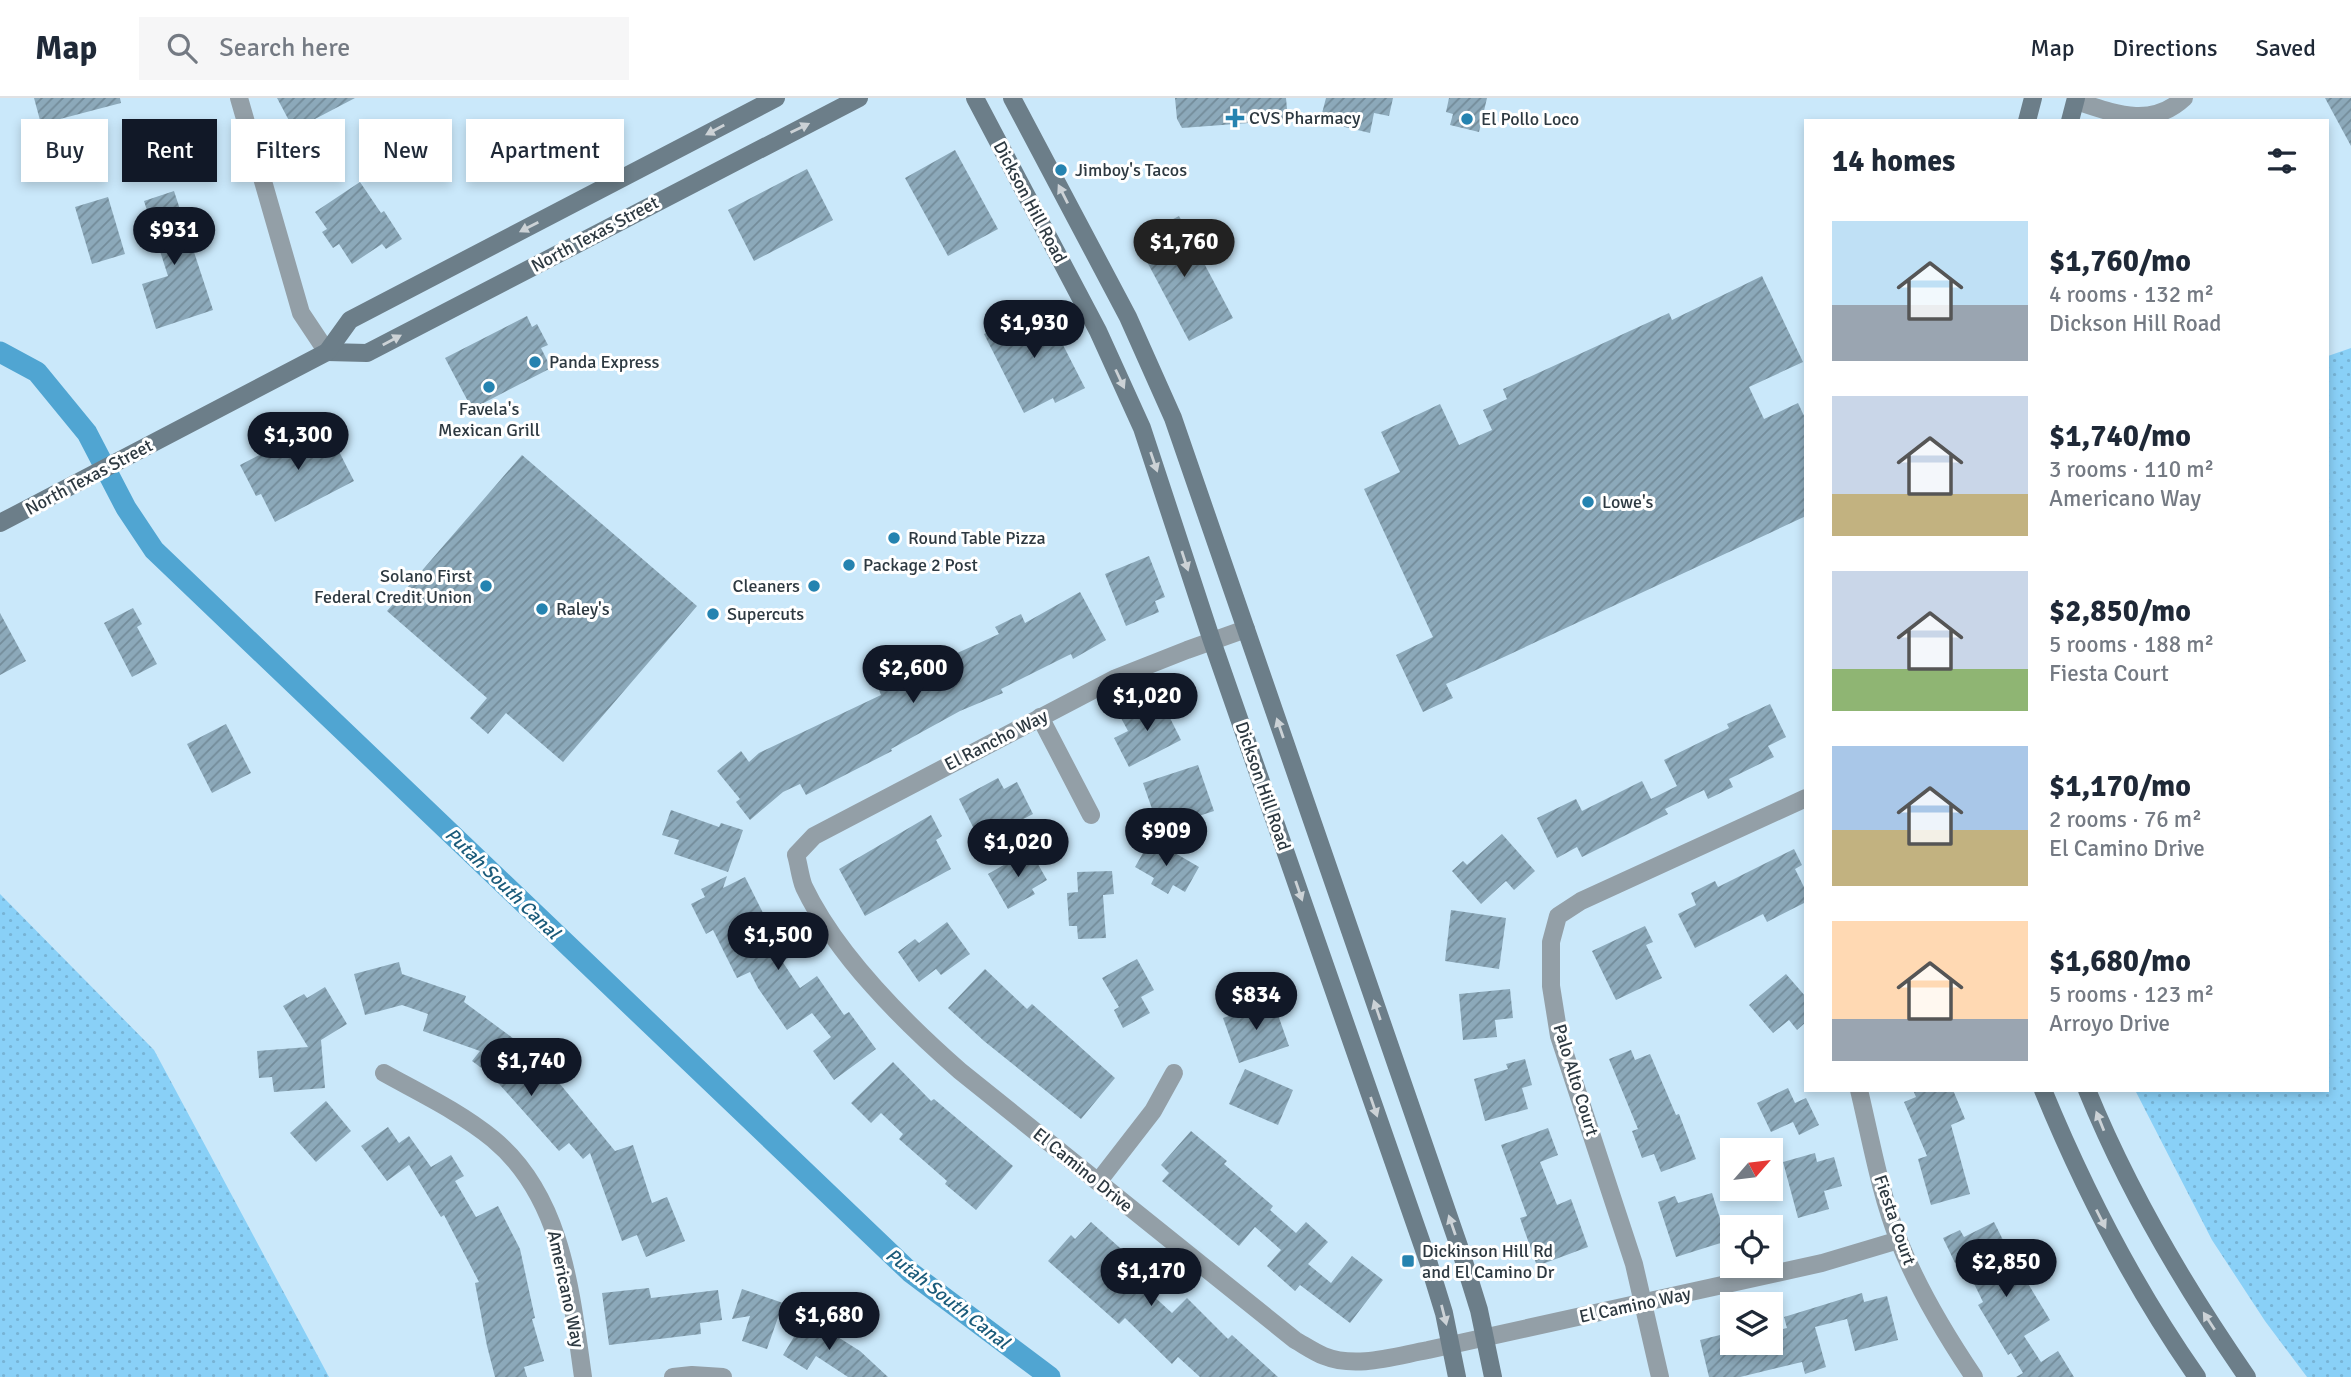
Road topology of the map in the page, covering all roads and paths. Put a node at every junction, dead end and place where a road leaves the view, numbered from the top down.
1 (239, 98) edge
2 (776, 98) edge
3 (859, 98) edge
4 (975, 98) edge
5 (1012, 98) edge
6 (2033, 98) edge
7 (2184, 98) edge
8 (2072, 99) edge
9 (2028, 119) edge
10 (2070, 119) edge
11 (327, 352) junction
12 (0, 523) edge
13 (1246, 629) junction
14 (1212, 641) junction
15 (1040, 717) junction
16 (1804, 799) edge
17 (1091, 815) dead end
18 (796, 855) joint
19 (384, 1073) dead end
20 (1174, 1073) dead end
21 (1859, 1092) edge
22 (2044, 1092) edge
23 (2088, 1092) edge
24 (1098, 1182) junction
25 (1899, 1240) junction
26 (1643, 1303) junction
27 (1485, 1338) junction
28 (1451, 1345) junction
29 (583, 1377) edge
30 (673, 1377) edge
31 (723, 1377) edge
32 (1457, 1377) edge
33 (1493, 1377) edge
34 (1660, 1377) edge
35 (1975, 1377) edge
36 (2197, 1377) edge
37 (2247, 1377) edge

1 - 11 street
2 -> 11 street, North Texas Street
11 -> 3 street, North Texas Street
4 -> 14 street, Dickson Hill Road
13 -> 5 street, Dickson Hill Road
6 - 9 street
7 - 8 street
8 - 10 street
11 - 12 street, North Texas Street
13 - 14 street, El Rancho Way
27 -> 13 street, Dickson Hill Road
14 - 15 street, El Rancho Way
14 -> 28 street, Dickson Hill Road
15 - 17 street
15 - 18 street, El Rancho Way
16 - 26 street, Palo Alto Court
18 - 24 street, El Camino Drive
19 - 29 street, Americano Way
20 - 24 street
21 - 25 street, Fiesta Court
22 -> 36 street
37 -> 23 street
24 - 28 street, El Camino Drive
25 - 26 street, El Camino Way
25 - 35 street, Fiesta Court
26 - 27 street, El Camino Way
26 - 34 street
27 - 28 street, El Camino Way
27 - 33 street, Dickson Hill Road
28 - 32 street, Dickson Hill Road
30 - 31 street

